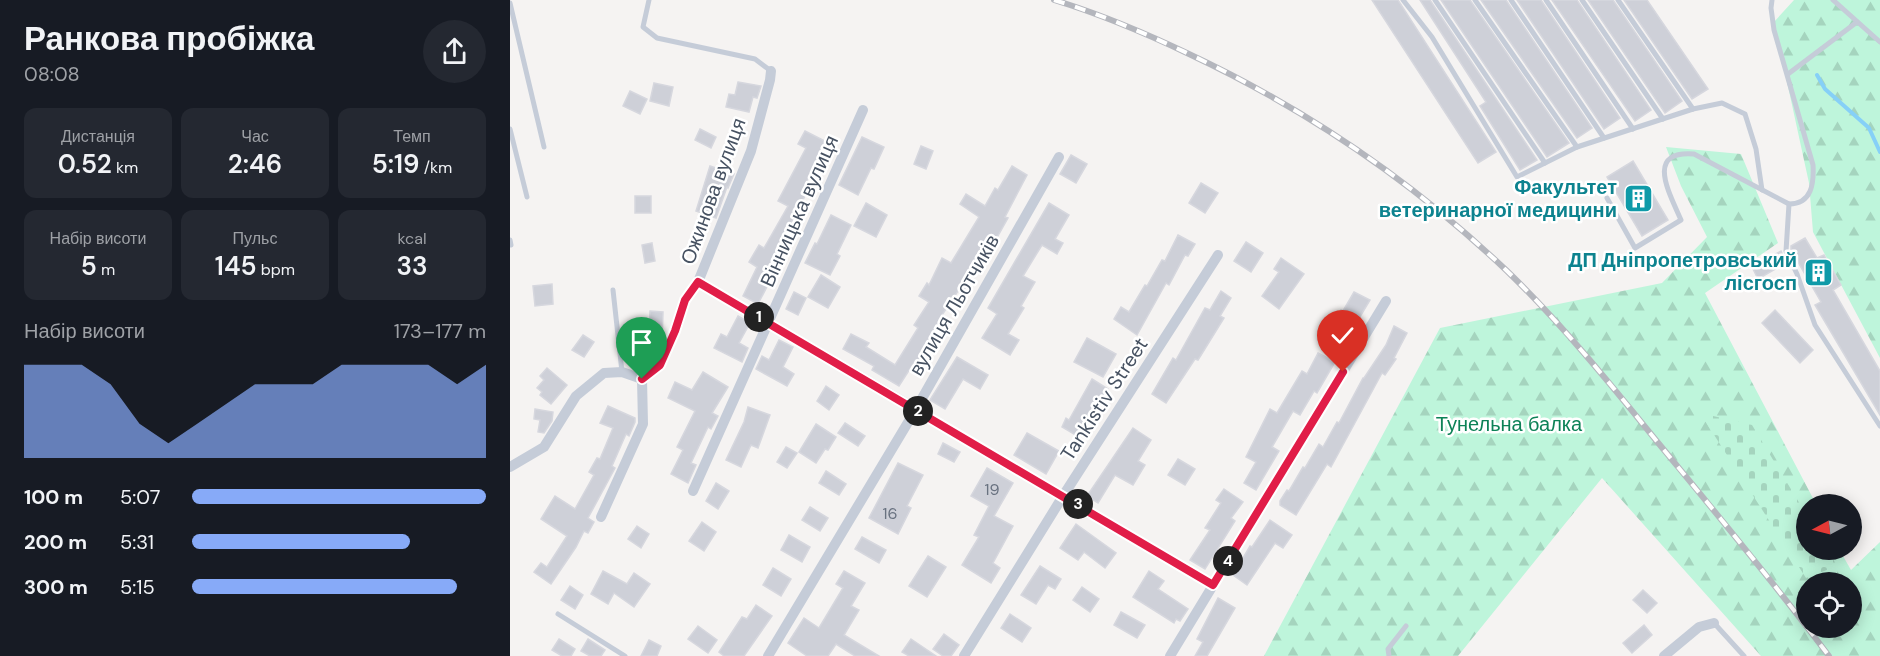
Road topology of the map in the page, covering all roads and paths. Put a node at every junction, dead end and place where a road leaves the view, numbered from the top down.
1 (649, 0) edge
2 (1403, 0) edge
3 (1435, 0) edge
4 (1475, 0) edge
5 (1511, 0) edge
6 (1546, 0) edge
7 (1582, 0) edge
8 (1618, 0) edge
9 (1772, 0) edge
10 (1833, 0) edge
11 (510, 3) edge
12 (1857, 22) junction
13 (1880, 42) edge
14 (771, 70) joint
15 (1788, 74) junction
16 (1693, 109) junction
17 (863, 110) dead end
18 (1663, 119) junction
19 (510, 129) edge
20 (1633, 129) junction
21 (1604, 138) junction
22 (544, 147) dead end
23 (1577, 147) junction
24 (1059, 157) dead end
25 (1545, 163) junction
26 (1762, 190) junction
27 (528, 197) dead end
28 (1607, 198) dead end
29 (1789, 204) junction
30 (1218, 255) dead end
31 (698, 282) junction
32 (613, 290) dead end
33 (1386, 301) dead end
34 (769, 322) junction
35 (622, 372) junction
36 (642, 379) junction
37 (916, 409) junction
38 (1880, 426) edge
39 (510, 467) edge
40 (693, 491) dead end
41 (1063, 496) junction
42 (601, 517) dead end
43 (1213, 585) junction
44 (558, 614) dead end
45 (1714, 623) joint
46 (1406, 626) dead end
47 (624, 656) edge
48 (768, 656) edge
49 (964, 656) edge
50 (1170, 656) edge
51 (1389, 656) edge
52 (1664, 656) edge
53 (1744, 656) edge

1 - 14 lane
2 - 25 lane
3 - 25 lane
4 - 23 lane
5 - 21 lane
6 - 20 lane
7 - 18 lane
8 - 16 lane
9 - 15 lane
10 - 12 lane
11 - 22 lane
12 - 13 lane
12 - 15 lane
14 - 31 street, Ожинова вулиця
15 - 29 lane
16 - 18 lane
16 - 26 lane
17 - 34 street, Вінницька вулиця
18 - 20 lane
19 - 27 lane
20 - 21 lane
21 - 23 lane
23 - 25 lane
24 - 37 street, вулиця Льотчиків
26 - 28 lane
26 - 29 lane
29 - 38 lane
30 - 41 street, Tankistiv Street
31 - 34 street
31 - 36 street, Ожинова вулиця
32 - 35 lane
33 - 43 street
34 - 37 street
34 - 40 street, Вінницька вулиця
35 - 36 street
35 - 39 street
36 - 42 street
37 - 41 lane
37 - 48 street, вулиця Льотчиків
41 - 43 lane
41 - 49 street, Tankistiv Street
43 - 50 street
44 - 47 lane
45 - 52 street
45 - 53 lane
46 - 51 lane

